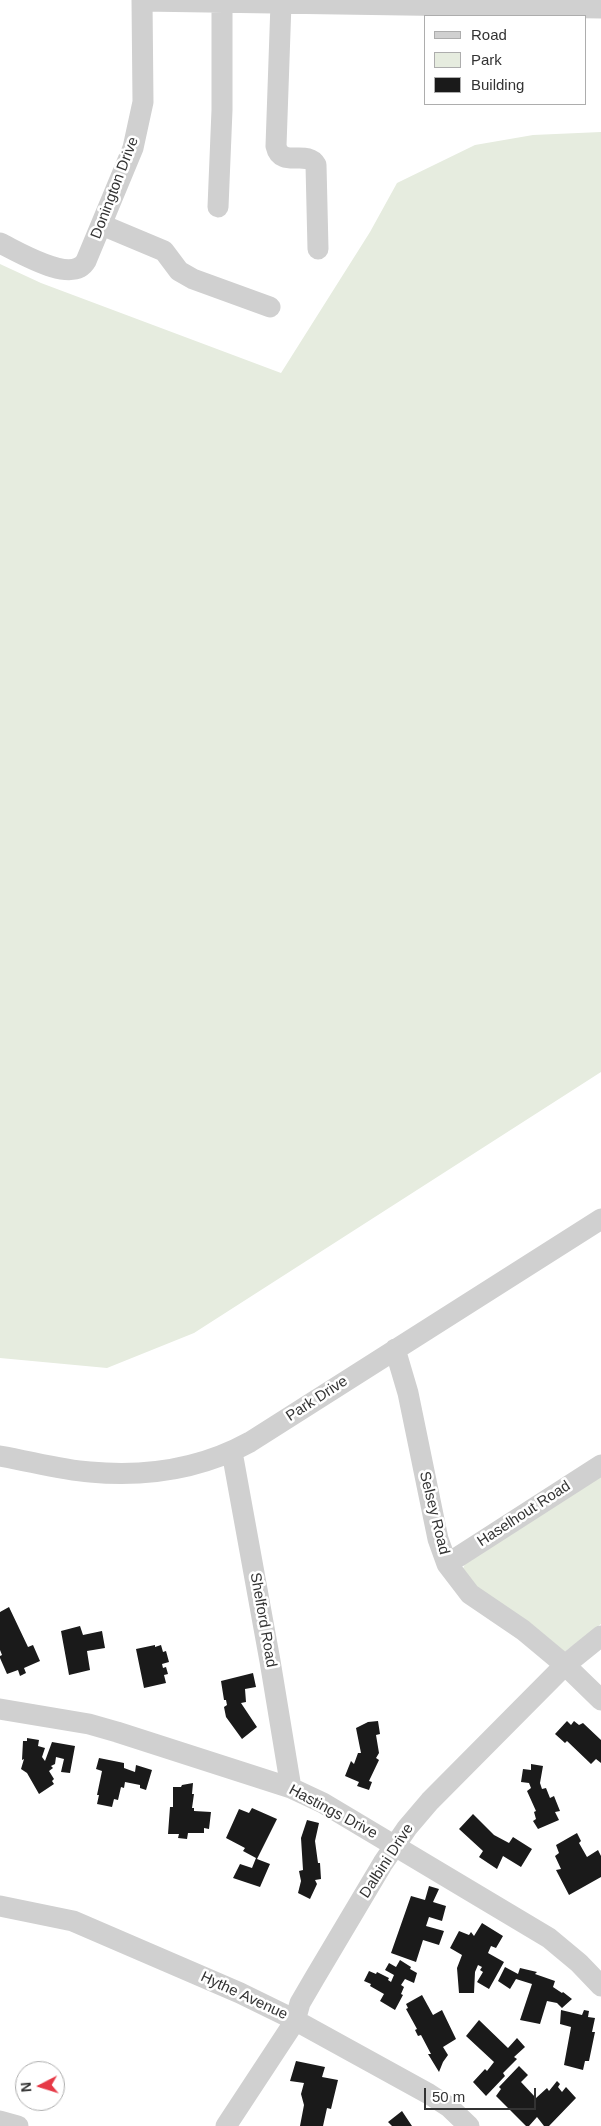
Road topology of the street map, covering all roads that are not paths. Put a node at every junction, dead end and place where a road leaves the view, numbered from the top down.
1 (142, 0) edge
2 (222, 2) junction
3 (344, 2) edge
4 (281, 3) junction
5 (532, 3) edge
6 (601, 8) edge
7 (218, 207) dead end
8 (102, 225) junction
9 (0, 243) edge
10 (318, 250) dead end
11 (270, 307) dead end
12 (601, 1219) edge
13 (395, 1349) junction
14 (232, 1452) junction
15 (0, 1456) edge
16 (601, 1465) edge
17 (447, 1564) junction
18 (601, 1636) edge
19 (565, 1665) junction
20 (601, 1700) edge
21 (0, 1709) edge
22 (291, 1788) junction
23 (395, 1846) junction
24 (0, 1906) edge
25 (601, 1986) edge
26 (295, 2020) junction
27 (0, 2121) edge
28 (18, 2126) edge
29 (226, 2126) edge
30 (469, 2126) edge

1 - 2 street
1 - 8 street, Donington Drive
2 - 4 street
2 - 7 street
3 - 4 street
3 - 5 street
4 - 10 street
5 - 6 street
8 - 9 street, Donington Drive
8 - 11 street
12 - 13 street, Park Drive
13 - 14 street, Park Drive
13 - 17 street, Selsey Road
14 - 15 street, Park Drive
14 - 22 street, Shelford Road
16 - 17 street, Haselhout Road
17 - 19 street, Selsey Road
18 - 19 street, Dalbini Drive
19 - 20 street, Selsey Road
19 - 23 street, Dalbini Drive
21 - 22 street, Hastings Drive
22 - 23 street, Hastings Drive
23 - 25 street, Hastings Drive
23 - 26 street, Dalbini Drive
24 - 26 street, Hythe Avenue
26 - 29 street, Dalbini Drive
26 - 30 street, Hythe Avenue
27 - 28 street

